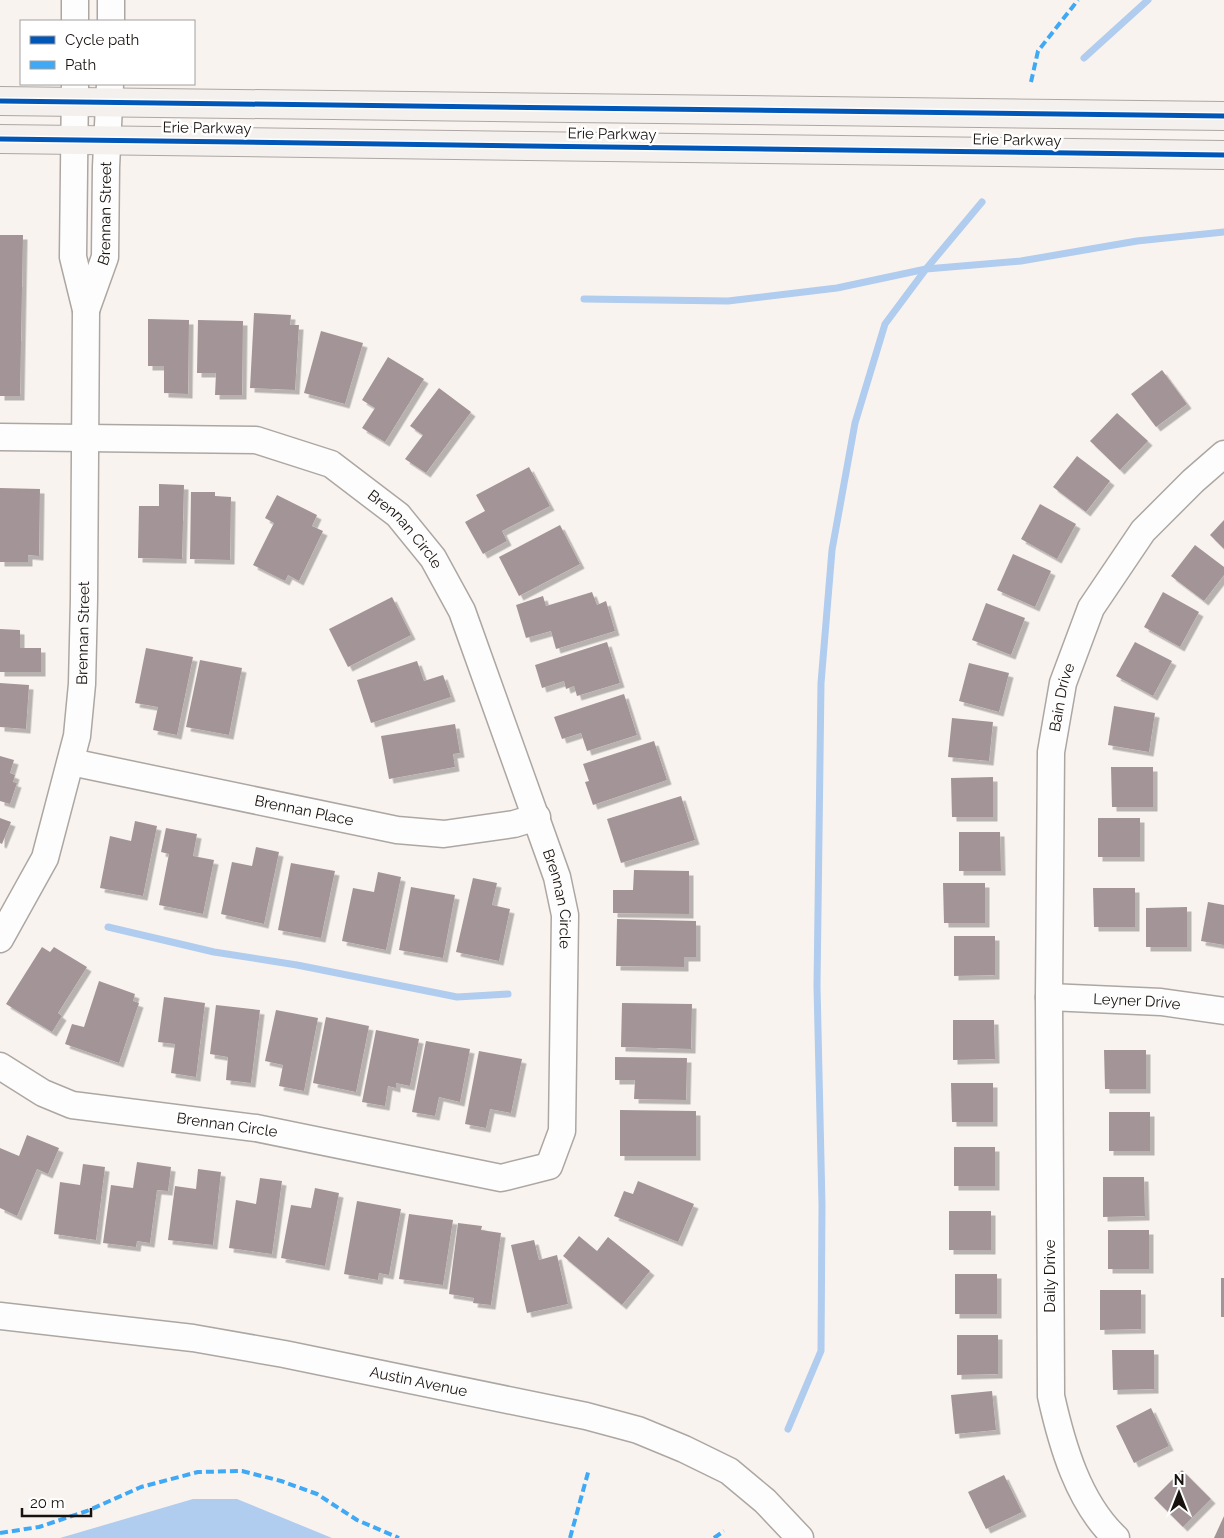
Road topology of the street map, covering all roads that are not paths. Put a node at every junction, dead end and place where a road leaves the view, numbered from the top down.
1 (75, 0) edge
2 (112, 0) edge
3 (75, 20) edge
4 (111, 20) edge
5 (75, 92) edge
6 (110, 92) edge
7 (0, 101) edge
8 (1224, 116) edge
9 (0, 140) edge
10 (75, 140) junction
11 (108, 140) junction
12 (1224, 155) edge
13 (86, 310) junction
14 (0, 437) edge
15 (85, 438) junction
16 (1224, 454) edge
17 (71, 762) junction
18 (537, 817) junction
19 (0, 940) edge
20 (1049, 997) junction
21 (1224, 1011) edge
22 (0, 1066) edge
23 (0, 1316) edge
24 (800, 1538) edge
25 (1116, 1538) edge

1 - 3 street
2 - 4 street
5 - 6 main road, Erie Parkway
5 - 7 main road, Erie Parkway
5 - 10 street, Brennan Street
6 - 8 main road, Erie Parkway
6 - 11 street, Brennan Street
9 - 10 main road, Erie Parkway
10 - 11 main road, Erie Parkway
10 - 13 street, Brennan Street
11 - 12 main road, Erie Parkway
11 - 13 street, Brennan Street
13 - 15 street, Brennan Street
14 - 15 street, Brennan Circle
15 - 17 street, Brennan Street
15 - 18 street, Brennan Circle
16 - 20 street, Bain Drive
17 - 18 street, Brennan Place
17 - 19 street, Brennan Street
18 - 22 street, Brennan Circle
20 - 21 street, Leyner Drive
20 - 25 street, Daily Drive
23 - 24 street, Austin Avenue

